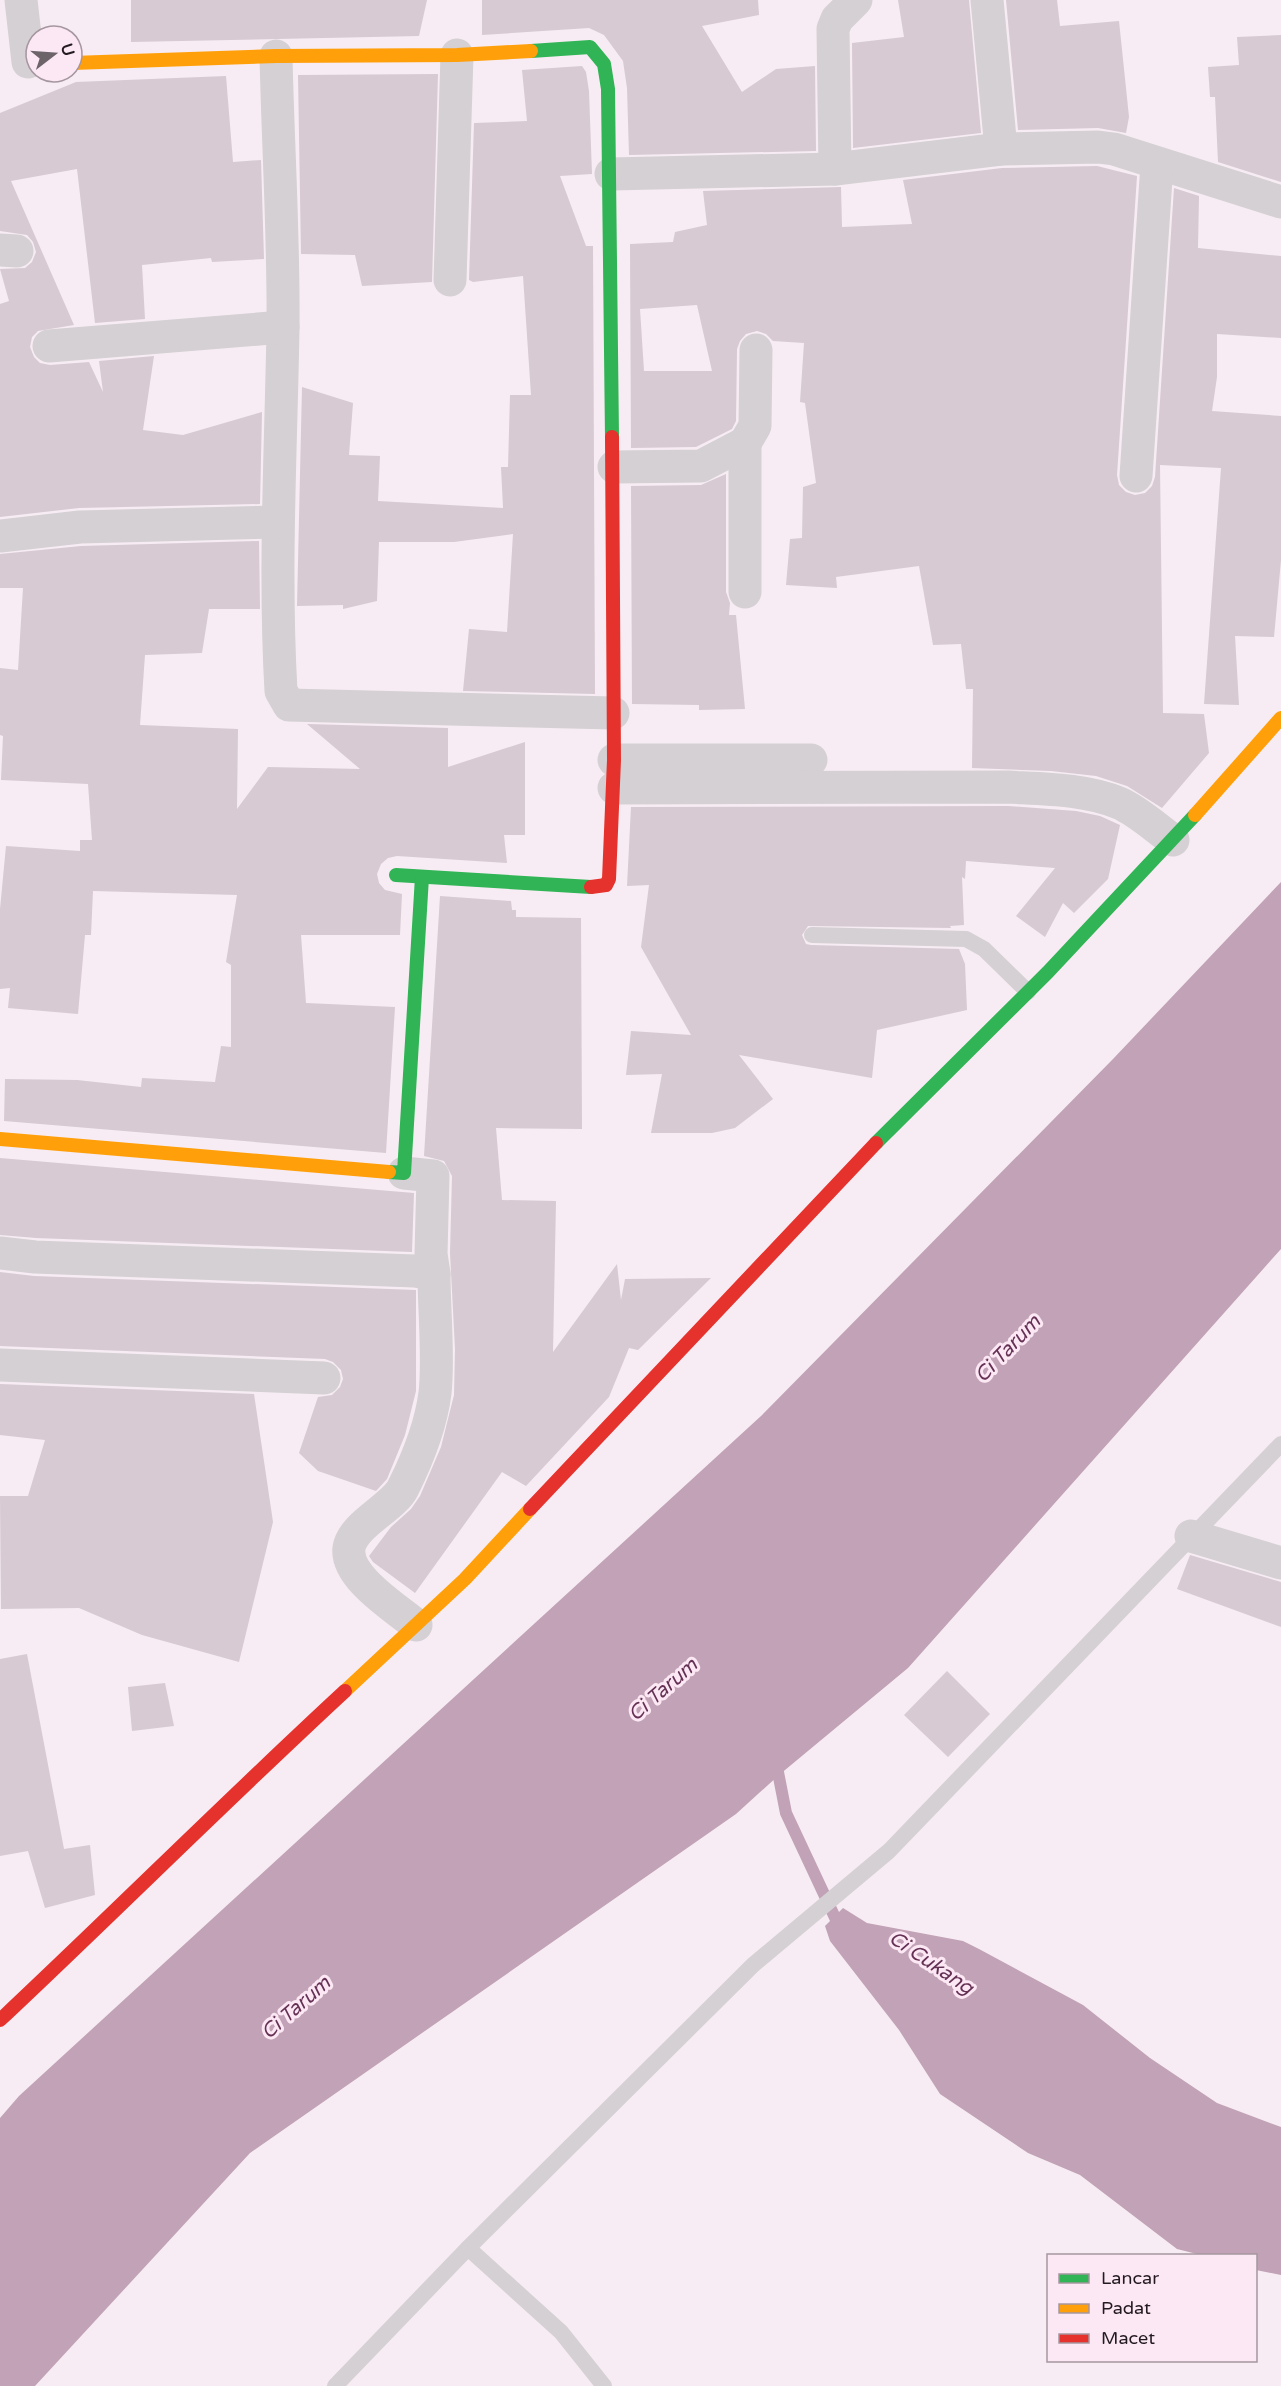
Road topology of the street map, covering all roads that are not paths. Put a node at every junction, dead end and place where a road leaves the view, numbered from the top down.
1 (21, 0) edge
2 (856, 0) edge
3 (987, 0) edge
4 (458, 55) junction
5 (276, 56) junction
6 (21, 62) edge
7 (84, 63) edge
8 (1001, 149) junction
9 (1157, 164) junction
10 (836, 169) junction
11 (611, 174) junction
12 (1281, 202) edge
13 (450, 280) dead end
14 (283, 327) junction
15 (49, 346) dead end
16 (756, 350) dead end
17 (745, 443) junction
18 (614, 467) junction
19 (1136, 476) dead end
20 (277, 522) junction
21 (0, 536) edge
22 (745, 592) dead end
23 (613, 713) junction
24 (1281, 718) edge
25 (811, 760) dead end
26 (614, 774) junction
27 (1173, 840) junction
28 (396, 875) dead end
29 (422, 877) junction
30 (812, 935) dead end
31 (1028, 992) junction
32 (0, 1139) edge
33 (404, 1173) junction
34 (0, 1253) edge
35 (434, 1274) junction
36 (0, 1365) edge
37 (324, 1378) dead end
38 (1281, 1444) edge
39 (1191, 1536) junction
40 (1281, 1563) edge
41 (416, 1624) junction
42 (0, 2020) edge
43 (468, 2248) junction
44 (335, 2386) edge
45 (604, 2386) edge

1 - 6 street
2 - 10 street
3 - 8 street
4 - 5 street
4 - 11 street
4 - 13 street
5 - 7 street
5 - 14 street
8 - 9 street
8 - 10 street
9 - 12 street
9 - 19 street
10 - 11 street
11 - 18 street
14 - 15 street
14 - 20 street
16 - 17 street
17 - 18 street
17 - 22 street
18 - 23 street
20 - 21 street
20 - 23 street
23 - 26 street
24 - 27 street
25 - 26 street
26 - 27 street
26 - 29 street
27 - 31 street
28 - 29 street
29 - 33 street
30 - 31 lane
31 - 41 street
32 - 33 street
33 - 35 street
34 - 35 street
35 - 41 street
36 - 37 street
38 - 39 lane
39 - 40 street
39 - 43 lane
41 - 42 street
43 - 44 lane
43 - 45 lane

